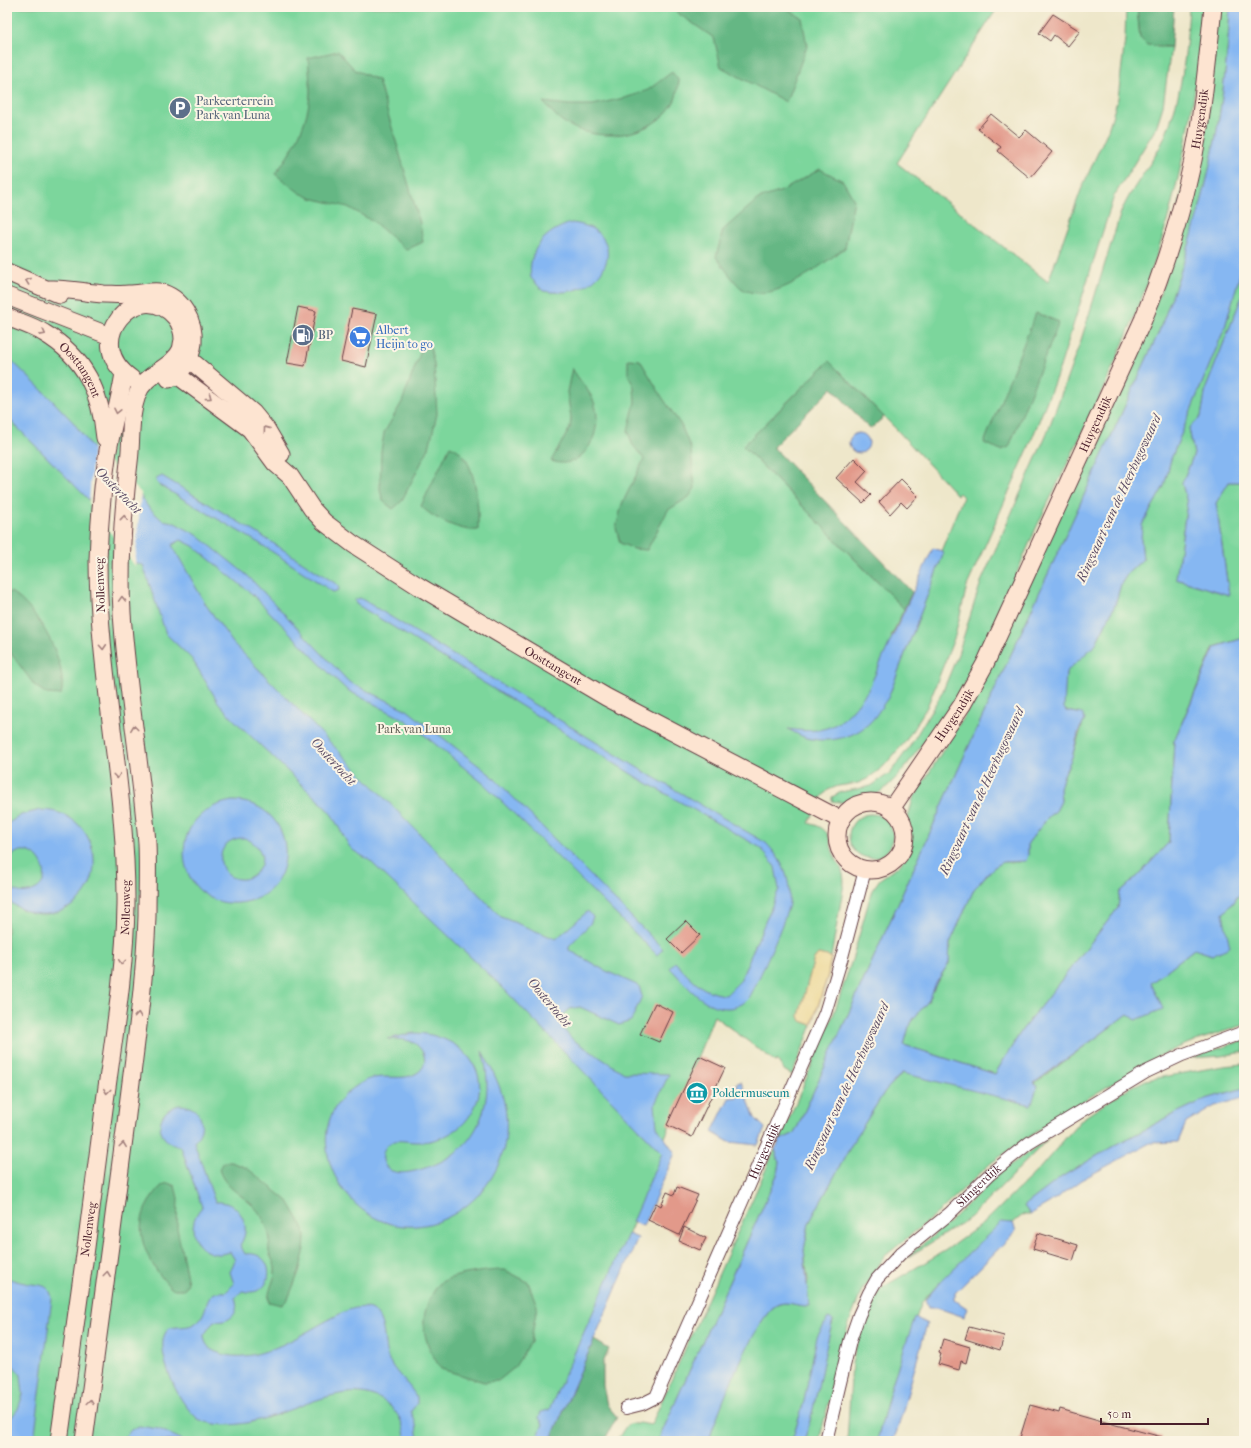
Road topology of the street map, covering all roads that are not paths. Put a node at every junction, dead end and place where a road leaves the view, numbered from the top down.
1 (1213, 7) edge
2 (7, 272) edge
3 (7, 296) edge
4 (132, 300) junction
5 (7, 317) edge
6 (110, 336) junction
7 (185, 353) junction
8 (124, 373) junction
9 (177, 374) junction
10 (147, 384) junction
11 (107, 456) junction
12 (290, 476) junction
13 (891, 809) junction
14 (841, 820) junction
15 (865, 870) junction
16 (1244, 1032) edge
17 (626, 1408) dead end
18 (59, 1441) edge
19 (84, 1441) edge
20 (826, 1441) edge

1 - 13 main road, Huygendijk
4 -> 2 main road
3 - 6 main road
4 - 6 main road
4 - 7 main road
5 -> 11 main road, Oosttangent
6 - 8 main road
7 - 9 main road
7 - 10 main road
12 -> 7 main road, Oosttangent
8 - 10 main road
8 -> 11 main road, Nollenweg
9 - 10 main road
9 -> 12 main road, Oosttangent
19 -> 10 main road, Nollenweg
11 -> 18 main road, Nollenweg
12 - 14 main road, Oosttangent
13 - 14 main road
13 - 15 main road
14 - 15 main road
15 - 17 street, Huygendijk
16 - 20 street, Slingerdijk

